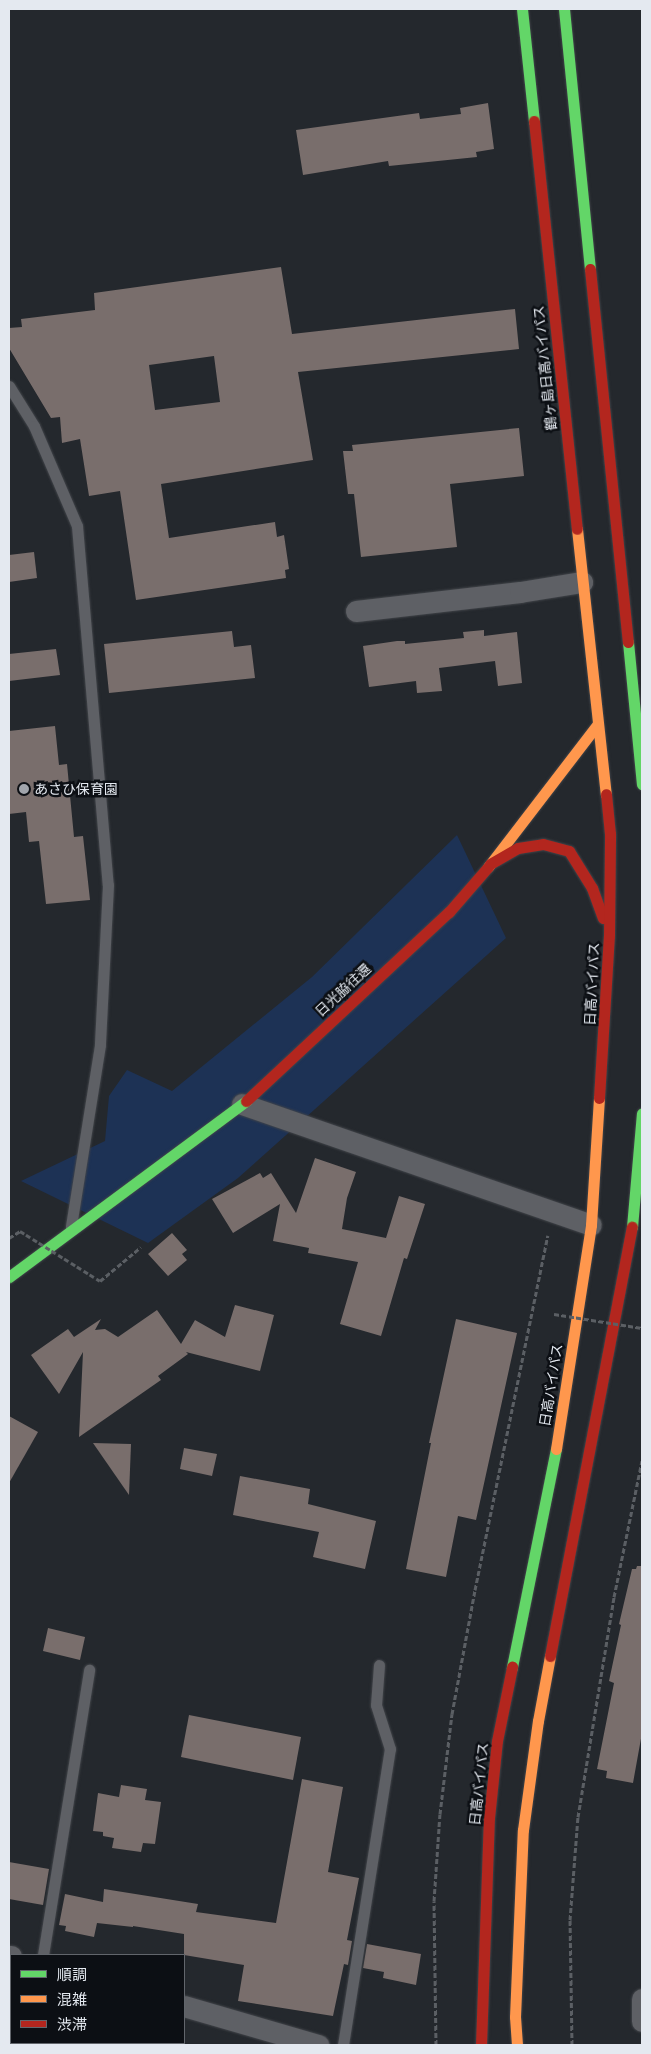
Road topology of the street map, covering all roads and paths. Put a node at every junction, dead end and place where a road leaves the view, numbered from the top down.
1 (522, 9) edge
2 (564, 9) edge
3 (9, 386) edge
4 (620, 550) junction
5 (634, 568) dead end
6 (582, 582) junction
7 (356, 611) dead end
8 (642, 668) edge
9 (632, 680) junction
10 (621, 695) dead end
11 (609, 710) dead end
12 (597, 725) junction
13 (642, 784) edge
14 (490, 864) junction
15 (609, 936) junction
16 (242, 1104) junction
17 (642, 1113) edge
18 (553, 1212) junction
19 (591, 1226) junction
20 (70, 1231) junction
21 (9, 1238) edge
22 (637, 1240) edge
23 (141, 1246) dead end
24 (9, 1278) edge
25 (554, 1314) dead end
26 (642, 1328) edge
27 (642, 1461) edge
28 (379, 1665) dead end
29 (89, 1670) dead end
30 (43, 1954) edge
31 (642, 1999) edge
32 (185, 2006) edge
33 (642, 2021) edge
34 (292, 2041) edge
35 (318, 2045) edge
36 (343, 2045) edge
37 (436, 2045) edge
38 (481, 2045) edge
39 (517, 2045) edge
40 (572, 2045) edge

1 - 6 main road, 鶴ヶ島日高バイパス
2 - 4 main road
3 - 20 lane
4 - 5 main road
4 - 9 main road
6 - 7 street
6 - 12 main road, 鶴ヶ島日高バイパス
8 - 9 main road
9 - 10 main road
9 - 13 main road
11 - 12 main road, 日光脇往還
12 - 14 main road, 日光脇往還
12 - 15 main road, 日高バイパス
14 - 15 main road
14 - 16 main road, 日光脇往還
15 - 19 main road, 日高バイパス
16 - 18 street
16 - 20 main road, 日光脇往還
17 - 22 main road
18 - 19 street
18 - 37 path
19 - 38 main road, 日高バイパス
20 - 24 main road, 日光脇往還
21 - 23 path, bridge
22 - 39 main road
25 - 26 path, bridge
27 - 40 path
28 - 36 lane
29 - 30 lane
31 - 33 street
32 - 34 street
34 - 35 street

